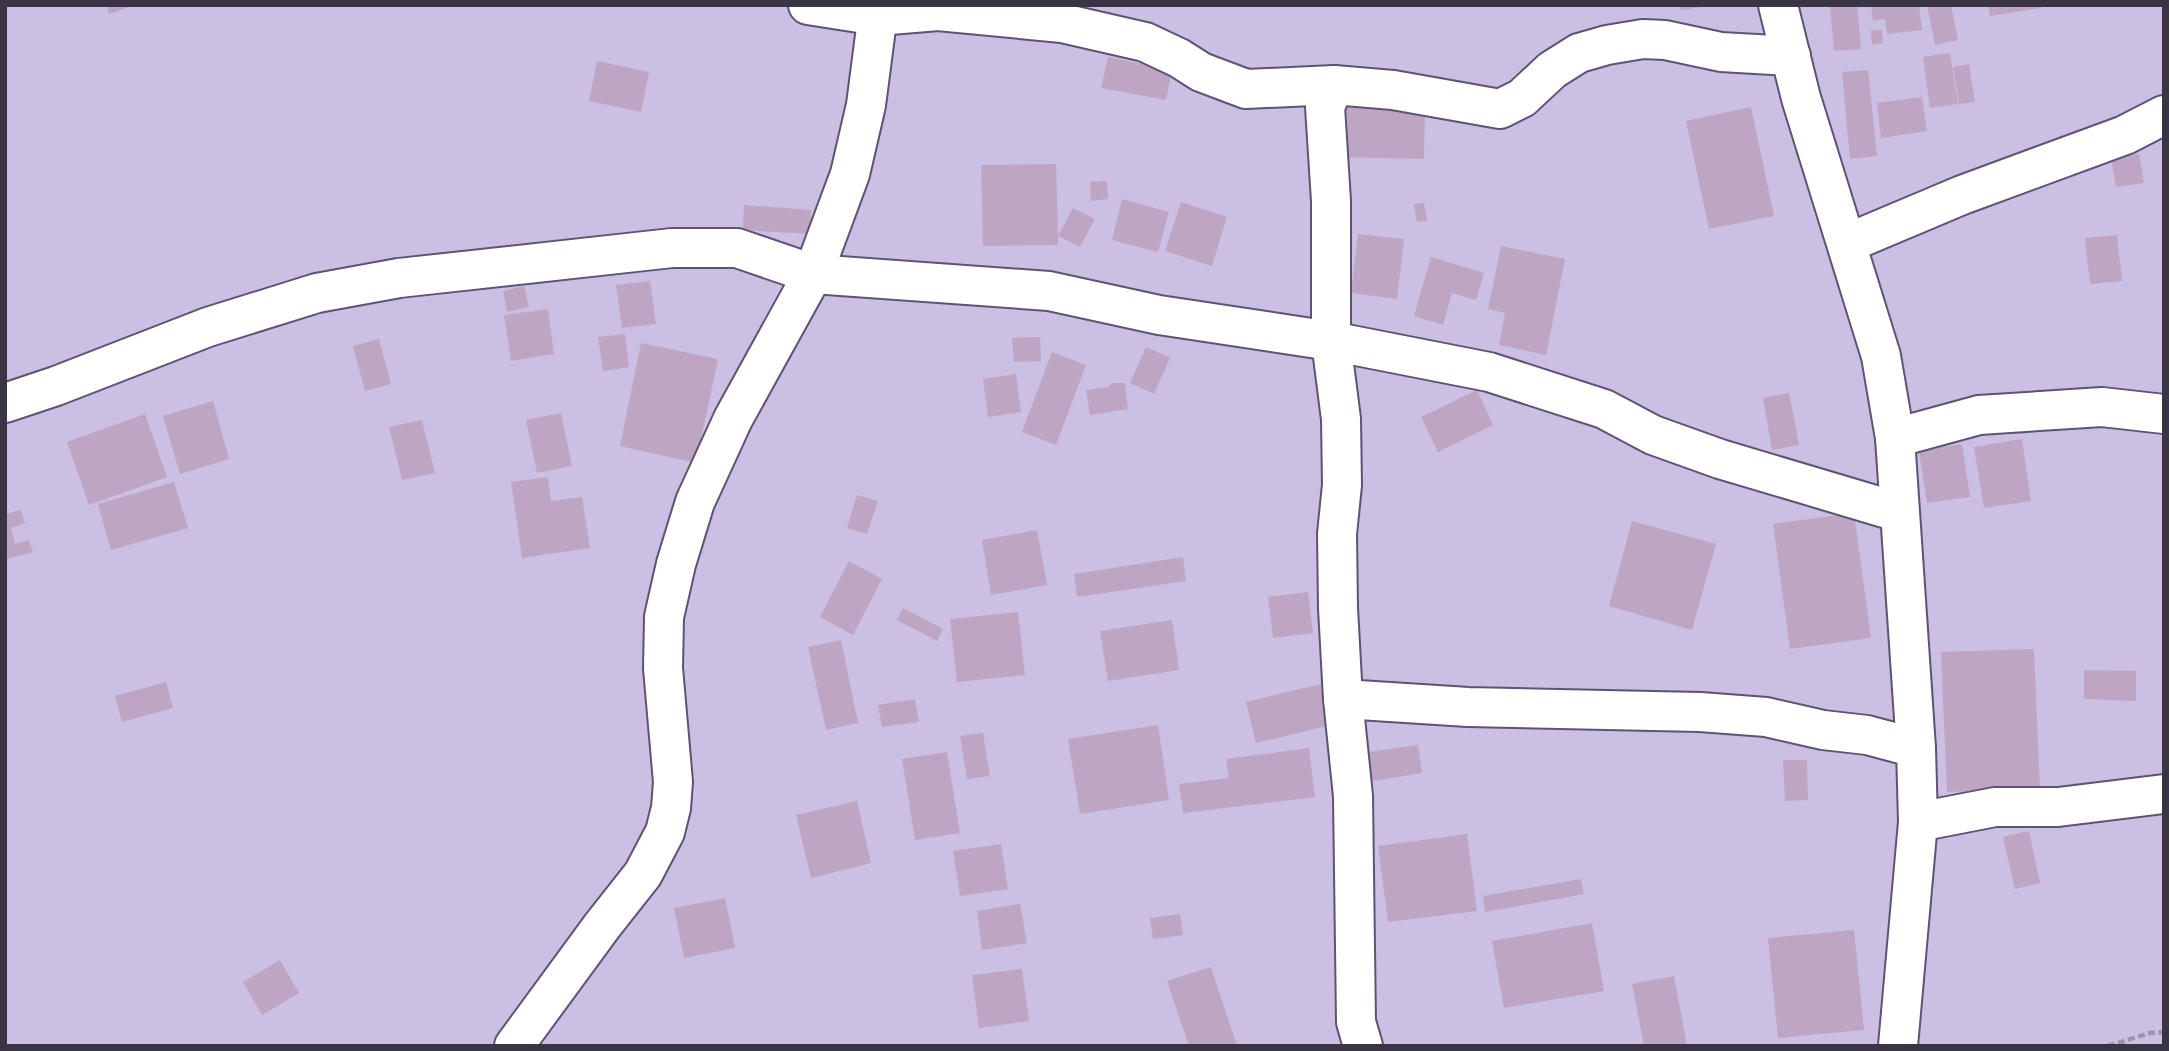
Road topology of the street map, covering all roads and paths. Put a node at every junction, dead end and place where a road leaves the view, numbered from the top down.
1 (808, 5) edge
2 (1778, 5) edge
3 (879, 11) edge
4 (1791, 56) junction
5 (1334, 85) junction
6 (2164, 115) edge
7 (1848, 243) junction
8 (813, 274) junction
9 (1331, 341) junction
10 (5, 403) edge
11 (2164, 414) edge
12 (1895, 438) junction
13 (1898, 512) junction
14 (1343, 699) junction
15 (1916, 748) junction
16 (2164, 794) edge
17 (1918, 822) junction
18 (2164, 1032) edge
19 (514, 1046) edge
20 (1363, 1046) edge
21 (1898, 1046) edge
22 (2108, 1046) edge

1 - 3 street
2 - 4 street
3 - 5 street
3 - 8 street
4 - 5 street
4 - 7 street
5 - 9 street
6 - 7 street
7 - 12 street
8 - 9 street
8 - 10 street
8 - 19 street
9 - 13 street
9 - 14 street
11 - 12 street
12 - 13 street
13 - 15 street
14 - 15 street
14 - 20 street
15 - 17 street
16 - 17 street
17 - 21 street
18 - 22 path

